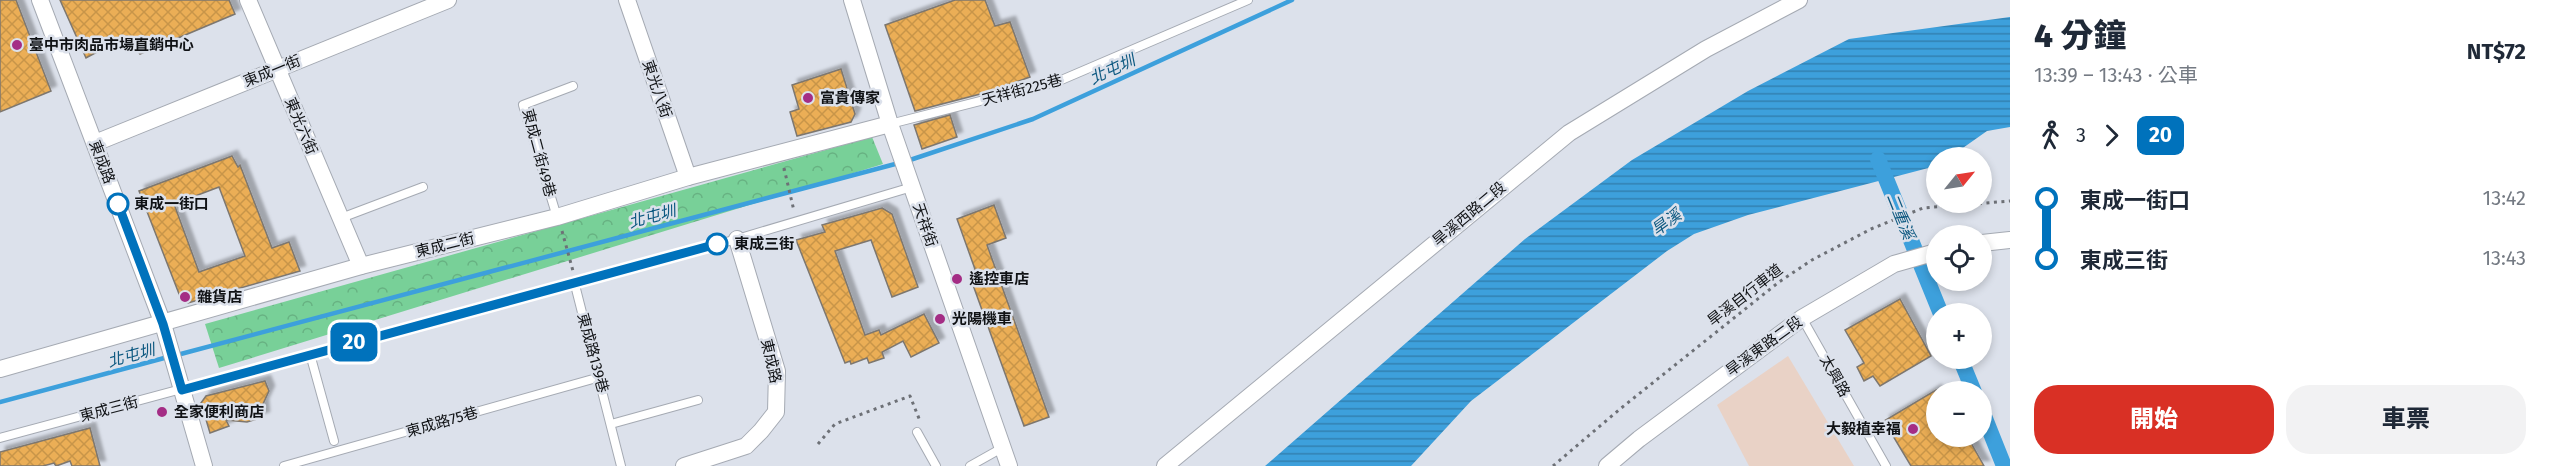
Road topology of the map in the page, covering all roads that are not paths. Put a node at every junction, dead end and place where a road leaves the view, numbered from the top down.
1 (40, 0) edge
2 (248, 0) edge
3 (448, 0) edge
4 (627, 0) edge
5 (852, 0) edge
6 (1248, 0) edge
7 (1799, 0) edge
8 (277, 69) junction
9 (573, 86) dead end
10 (890, 124) junction
11 (95, 143) junction
12 (688, 177) junction
13 (423, 187) dead end
14 (912, 187) junction
15 (557, 217) junction
16 (341, 218) junction
17 (737, 238) junction
18 (2010, 240) edge
19 (1992, 242) edge
20 (1926, 255) edge
21 (361, 266) junction
22 (574, 281) junction
23 (1802, 318) junction
24 (163, 324) junction
25 (310, 354) junction
26 (0, 369) edge
27 (600, 377) junction
28 (182, 390) junction
29 (698, 400) dead end
30 (611, 424) junction
31 (917, 432) road end
32 (0, 438) edge
33 (334, 441) dead end
34 (1002, 448) junction
35 (204, 466) edge
36 (284, 466) edge
37 (621, 466) edge
38 (684, 466) edge
39 (936, 466) edge
40 (970, 466) edge
41 (1009, 466) edge
42 (1165, 466) edge
43 (1607, 466) edge
44 (1886, 466) edge

1 - 11 street, 東成路
2 - 8 street, 東光六街
3 - 8 street, 東成一街
4 - 12 street, 東光八街
5 - 10 street, 天祥街
6 - 10 lane, 天祥街225巷
7 - 42 street, 旱溪西路二段
8 - 11 street, 東成一街
8 - 16 street, 東光六街
9 - 15 lane, 東成二街49巷
10 - 12 street, 東成二街
10 - 14 street, 天祥街
11 - 24 street, 東成路
12 - 15 street, 東成二街
13 - 16 lane
14 - 17 lane, 東成三街
14 - 34 street, 天祥街
15 - 21 street, 東成二街
16 - 21 street, 東光六街
17 - 22 lane, 東成三街
17 - 38 street, 東成路
18 - 19 street
20 - 23 street, 旱溪東路二段
21 - 24 street, 東成二街
22 - 25 lane, 東成三街
22 - 27 lane, 東成路139巷
23 - 43 street, 旱溪東路二段
23 - 44 lane, 太興路
24 - 26 street, 東成二街
24 - 28 street, 東成路
25 - 28 lane, 東成三街
25 - 33 lane
27 - 30 lane, 東成路139巷
27 - 36 lane, 東成路75巷
28 - 32 lane, 東成三街
28 - 35 street
29 - 30 lane
30 - 37 lane, 東成路139巷
31 - 39 lane
34 - 40 lane
34 - 41 street, 天祥街

